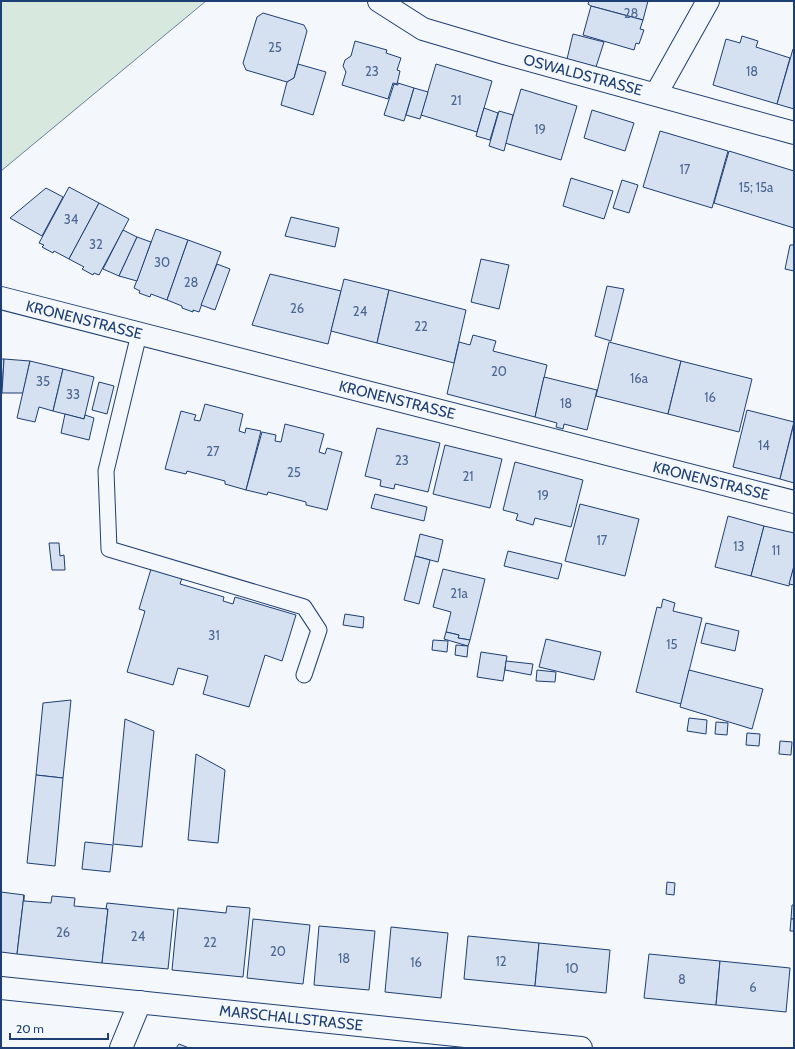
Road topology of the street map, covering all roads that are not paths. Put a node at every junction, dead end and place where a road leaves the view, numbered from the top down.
1 (379, 1) edge
2 (708, 1) edge
3 (656, 94) junction
4 (794, 133) edge
5 (1, 298) edge
6 (139, 334) junction
7 (794, 502) edge
8 (304, 675) dead end
9 (1, 988) edge
10 (140, 1002) junction
11 (121, 1048) edge
12 (581, 1048) edge

1 - 3 street, OSWALDSTRASSE
2 - 3 street
3 - 4 street, OSWALDSTRASSE
5 - 6 street, KRONENSTRASSE
6 - 7 street, KRONENSTRASSE
6 - 8 lane
9 - 10 street, MARSCHALLSTRASSE
10 - 11 street
10 - 12 street, MARSCHALLSTRASSE

